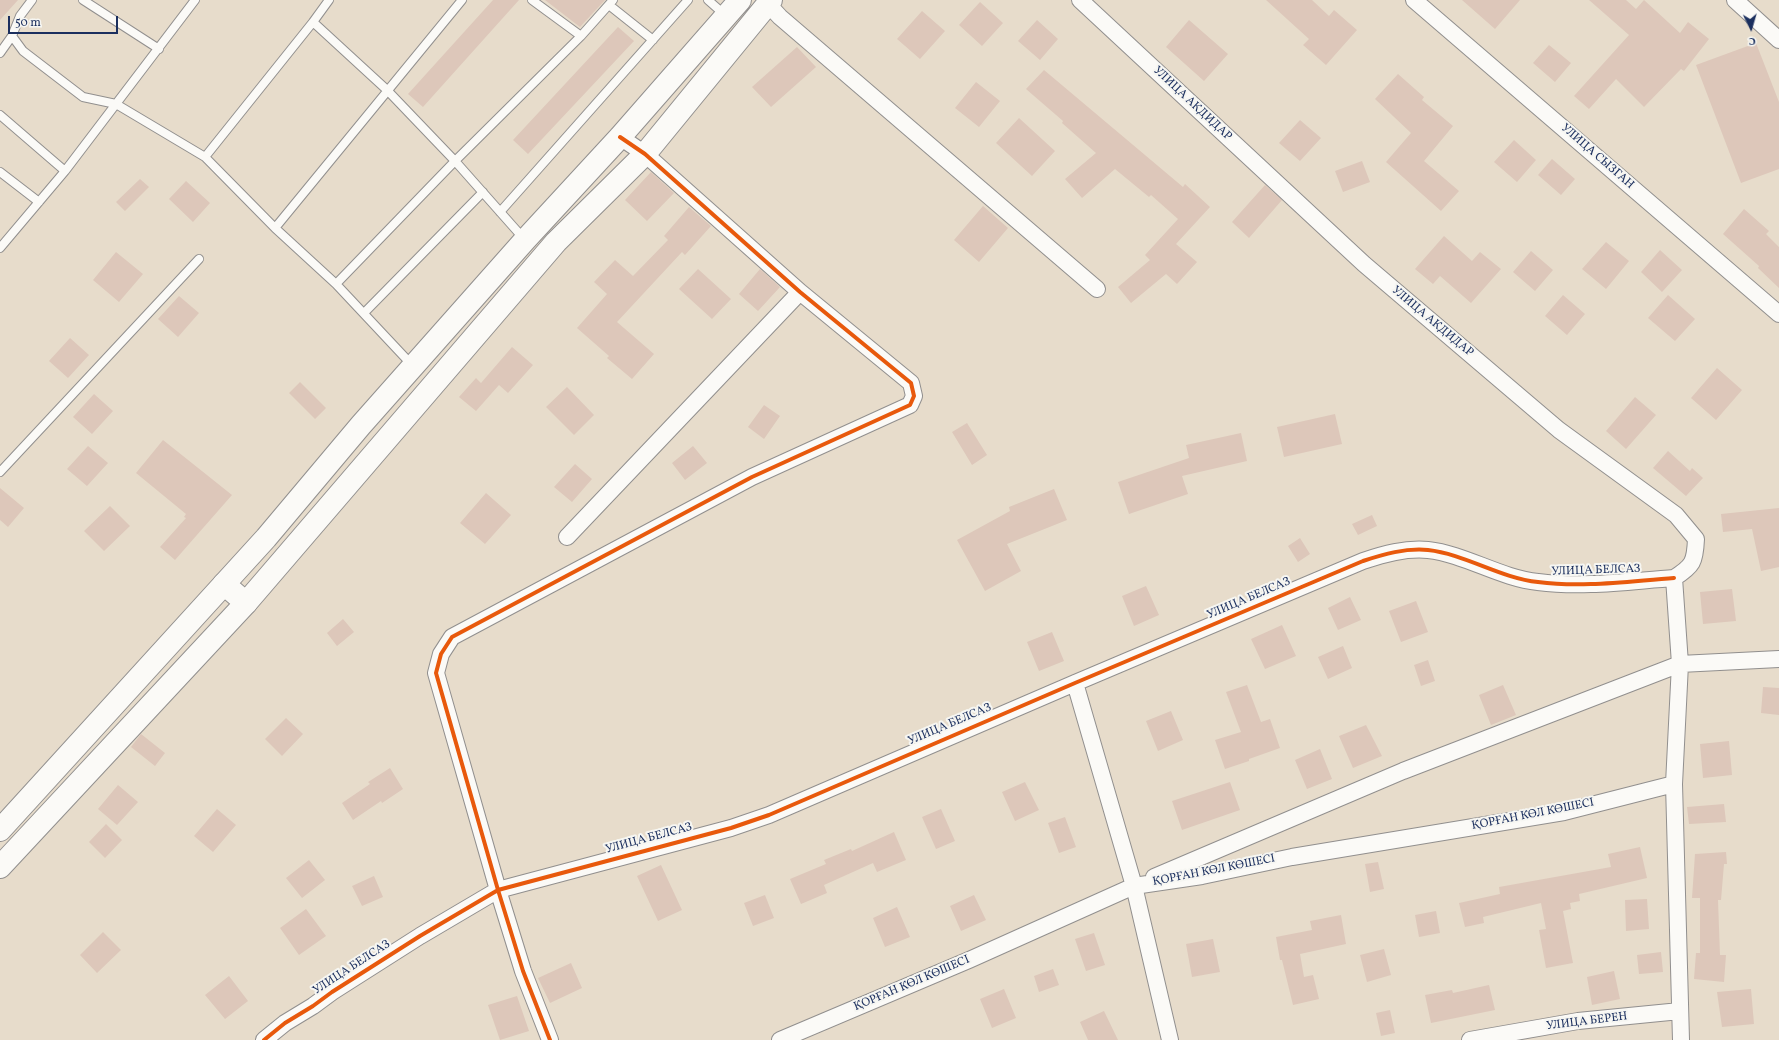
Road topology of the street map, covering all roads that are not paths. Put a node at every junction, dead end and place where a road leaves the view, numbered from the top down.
1 (32, 0) edge
2 (83, 0) edge
3 (195, 0) edge
4 (329, 0) edge
5 (462, 0) edge
6 (532, 0) edge
7 (688, 0) edge
8 (708, 0) edge
9 (1080, 0) edge
10 (1414, 0) edge
11 (1735, 0) edge
12 (770, 2) edge
13 (611, 3) edge
14 (733, 8) edge
15 (313, 22) junction
16 (12, 36) junction
17 (581, 36) junction
18 (653, 40) junction
19 (1779, 40) edge
20 (159, 49) junction
21 (0, 53) edge
22 (387, 90) junction
23 (116, 104) junction
24 (0, 115) edge
25 (620, 137) junction
26 (645, 154) junction
27 (205, 157) junction
28 (455, 161) junction
29 (65, 171) junction
30 (0, 172) edge
31 (483, 192) junction
32 (39, 202) junction
33 (500, 212) junction
34 (275, 228) junction
35 (525, 240) junction
36 (0, 248) edge
37 (198, 259) dead end
38 (336, 284) junction
39 (1097, 289) dead end
40 (800, 292) junction
41 (364, 314) junction
42 (1779, 314) edge
43 (414, 367) junction
44 (0, 472) edge
45 (567, 537) dead end
46 (1674, 578) junction
47 (224, 584) junction
48 (246, 603) junction
49 (1779, 658) edge
50 (1680, 664) junction
51 (1075, 683) junction
52 (1674, 784) junction
53 (0, 830) edge
54 (0, 867) edge
55 (1134, 886) junction
56 (498, 890) junction
57 (1680, 1011) junction
58 (285, 1023) junction
59 (264, 1040) edge
60 (285, 1040) edge
61 (550, 1040) edge
62 (780, 1040) edge
63 (1170, 1040) edge
64 (1470, 1040) edge
65 (1681, 1040) edge

1 - 16 lane
2 - 20 lane
3 - 20 lane
4 - 15 lane
5 - 22 lane
6 - 17 lane
7 - 18 lane
8 - 14 lane
9 - 46 street, УЛИЦА АКДИДАР
10 - 42 street, УЛИЦА СЫЗГАН
11 - 19 street
12 - 26 main road
12 - 39 street
13 - 17 lane
13 - 18 lane
14 - 25 main road
15 - 22 lane
15 - 27 lane
16 - 21 lane
16 - 23 lane
17 - 28 lane
18 - 33 lane
20 - 23 lane
22 - 28 lane
22 - 34 lane
23 - 27 lane
23 - 29 lane
24 - 29 lane
25 - 26 street
25 - 35 main road
26 - 40 street
26 - 48 main road
27 - 34 lane
28 - 31 lane
28 - 38 lane
29 - 32 lane
30 - 32 lane
31 - 33 lane
31 - 41 lane
32 - 36 lane
33 - 35 lane
34 - 38 lane
35 - 43 main road
37 - 44 lane
38 - 41 lane
40 - 45 street
40 - 56 street
41 - 43 lane
43 - 47 main road
46 - 50 street
46 - 51 street, УЛИЦА БЕЛСАЗ
47 - 48 main road
47 - 53 main road
48 - 54 main road
49 - 50 street
50 - 52 street
50 - 55 street
51 - 55 street
51 - 56 street, УЛИЦА БЕЛСАЗ
52 - 55 street, ҚОРҒАН КӨЛ КӨШЕСІ
52 - 57 street
55 - 62 street, ҚОРҒАН КӨЛ КӨШЕСІ
55 - 63 street
56 - 58 street, УЛИЦА БЕЛСАЗ
56 - 61 street
57 - 64 street, УЛИЦА БЕРЕН
57 - 65 street
58 - 59 street, УЛИЦА БЕЛСАЗ
58 - 60 street

